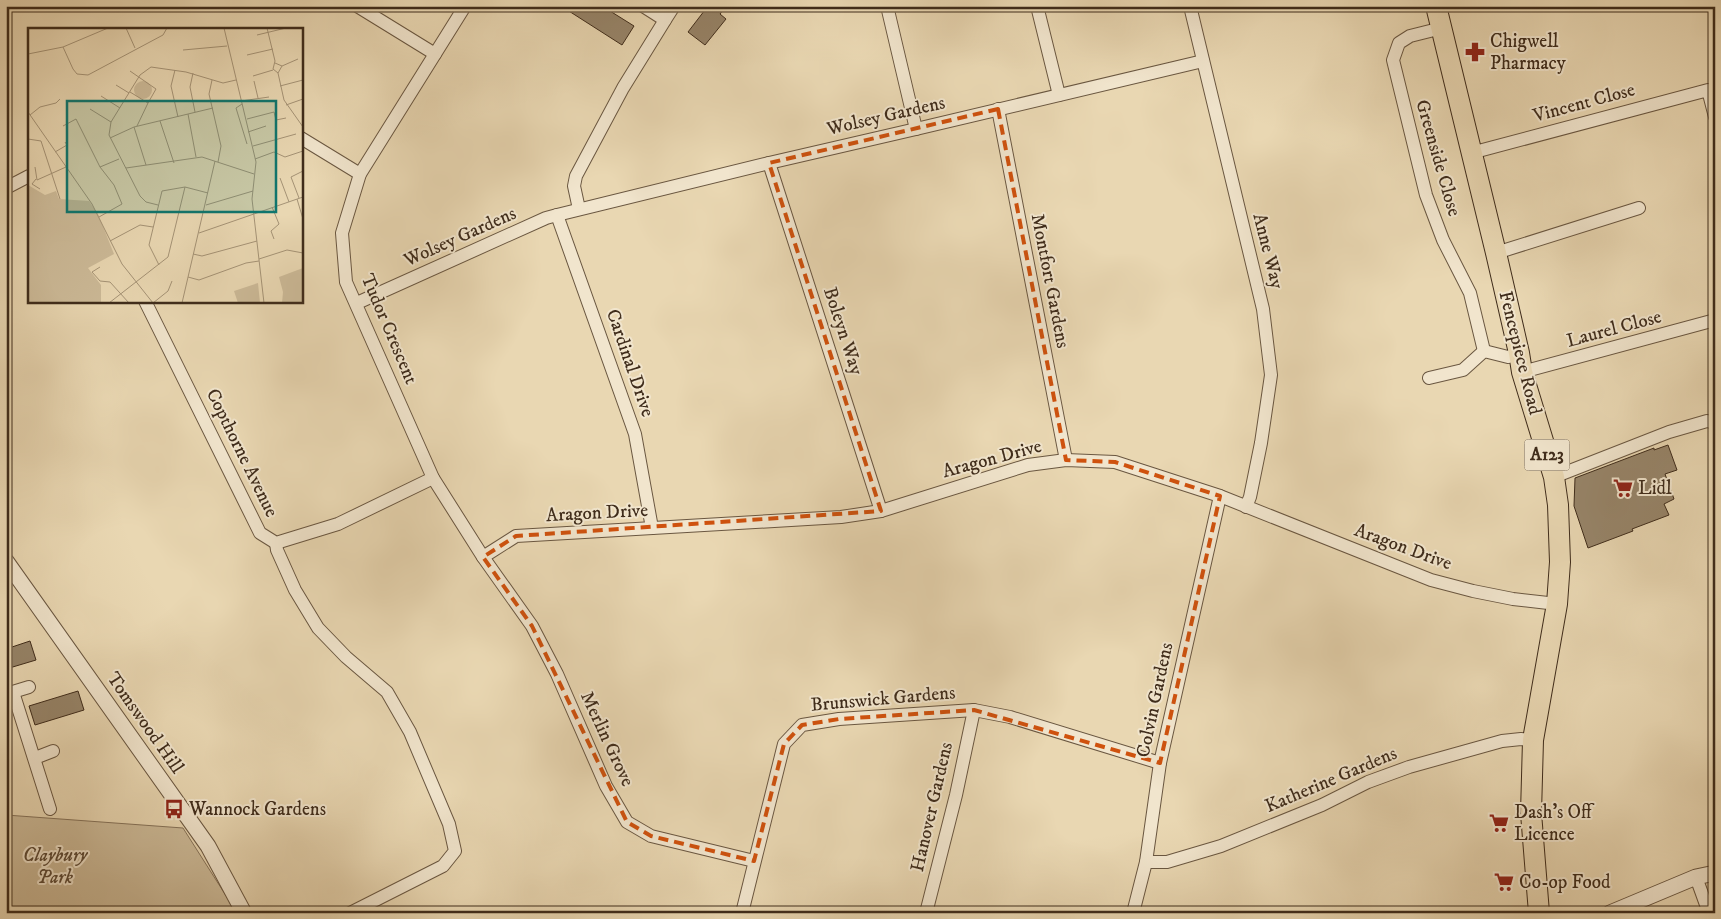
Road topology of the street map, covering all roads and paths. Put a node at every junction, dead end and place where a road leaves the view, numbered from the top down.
1 (357, 6) edge
2 (465, 6) edge
3 (643, 6) edge
4 (674, 6) edge
5 (887, 6) edge
6 (1037, 6) edge
7 (1190, 6) edge
8 (1436, 6) edge
9 (666, 20) junction
10 (1442, 28) junction
11 (435, 54) junction
12 (1202, 61) junction
13 (1059, 95) junction
14 (998, 109) junction
15 (1715, 116) edge
16 (916, 130) junction
17 (302, 139) edge
18 (1471, 153) junction
19 (769, 162) junction
20 (360, 174) junction
21 (28, 177) edge
22 (6, 188) edge
23 (1639, 208) dead end
24 (579, 209) junction
25 (557, 215) junction
26 (1496, 253) junction
27 (145, 302) edge
28 (357, 303) junction
29 (1715, 320) edge
30 (1484, 351) junction
31 (1520, 362) junction
32 (1429, 378) dead end
33 (1715, 423) edge
34 (1066, 460) junction
35 (1554, 477) junction
36 (433, 478) junction
37 (1220, 496) junction
38 (1246, 507) junction
39 (881, 512) junction
40 (652, 528) junction
41 (276, 543) junction
42 (483, 557) junction
43 (6, 561) edge
44 (1557, 604) junction
45 (29, 687) dead end
46 (10, 694) edge
47 (974, 710) junction
48 (1533, 740) junction
49 (53, 751) dead end
50 (35, 758) junction
51 (1160, 763) junction
52 (50, 809) dead end
53 (754, 861) junction
54 (1146, 862) junction
55 (1715, 873) edge
56 (1696, 877) junction
57 (244, 913) edge
58 (350, 913) edge
59 (742, 913) edge
60 (926, 913) edge
61 (1133, 913) edge
62 (1539, 913) edge
63 (1610, 913) edge
64 (1709, 913) edge

1 - 11 street
2 - 11 street, Tudor Crescent
3 - 9 street
4 - 9 street
5 - 16 street
6 - 13 street
7 - 12 street, Anne Way
8 - 10 main road, Fencepiece Road / A123
9 - 24 street
10 - 18 main road, Fencepiece Road / A123
10 - 30 street, Greenside Close
11 - 20 street, Tudor Crescent
12 - 13 street, Wolsey Gardens
12 - 38 street, Anne Way
13 - 14 street, Wolsey Gardens
14 - 16 street, Wolsey Gardens
14 - 34 street, Montfort Gardens
15 - 18 street, Vincent Close
16 - 19 street, Wolsey Gardens
17 - 20 street
18 - 26 main road, Fencepiece Road / A123
19 - 24 street, Wolsey Gardens
19 - 39 street, Boleyn Way
20 - 28 street, Tudor Crescent
21 - 22 street
23 - 26 street
24 - 25 street, Wolsey Gardens
25 - 28 street, Wolsey Gardens
25 - 40 street, Cardinal Drive
26 - 31 main road, Fencepiece Road / A123
27 - 41 street, Copthorne Avenue
28 - 36 street, Tudor Crescent
29 - 31 street, Laurel Close
30 - 31 street
30 - 32 street
31 - 35 main road, Fencepiece Road / A123
33 - 35 street
34 - 37 street, Aragon Drive
34 - 39 street, Aragon Drive
35 - 44 main road, Fencepiece Road / A123
36 - 41 street, Copthorne Avenue
36 - 42 street, Tudor Crescent
37 - 38 street, Aragon Drive
37 - 51 street, Colvin Gardens
38 - 44 street, Aragon Drive
39 - 40 street, Aragon Drive
40 - 42 street, Aragon Drive
41 - 58 street
42 - 53 street, Merlin Grove
43 - 57 street, Tomswood Hill
44 - 48 main road, Fencepiece Road / A123
45 - 46 street
46 - 50 street
47 - 51 street, Brunswick Gardens
47 - 53 street, Brunswick Gardens
47 - 60 street, Hanover Gardens
48 - 54 street, Katherine Gardens
48 - 62 main road, Fencepiece Road / A123
49 - 50 street
50 - 52 street
51 - 54 street, Colvin Gardens
53 - 59 street, Brunswick Gardens
54 - 61 street, Colvin Gardens
55 - 56 street
56 - 63 street
56 - 64 street

